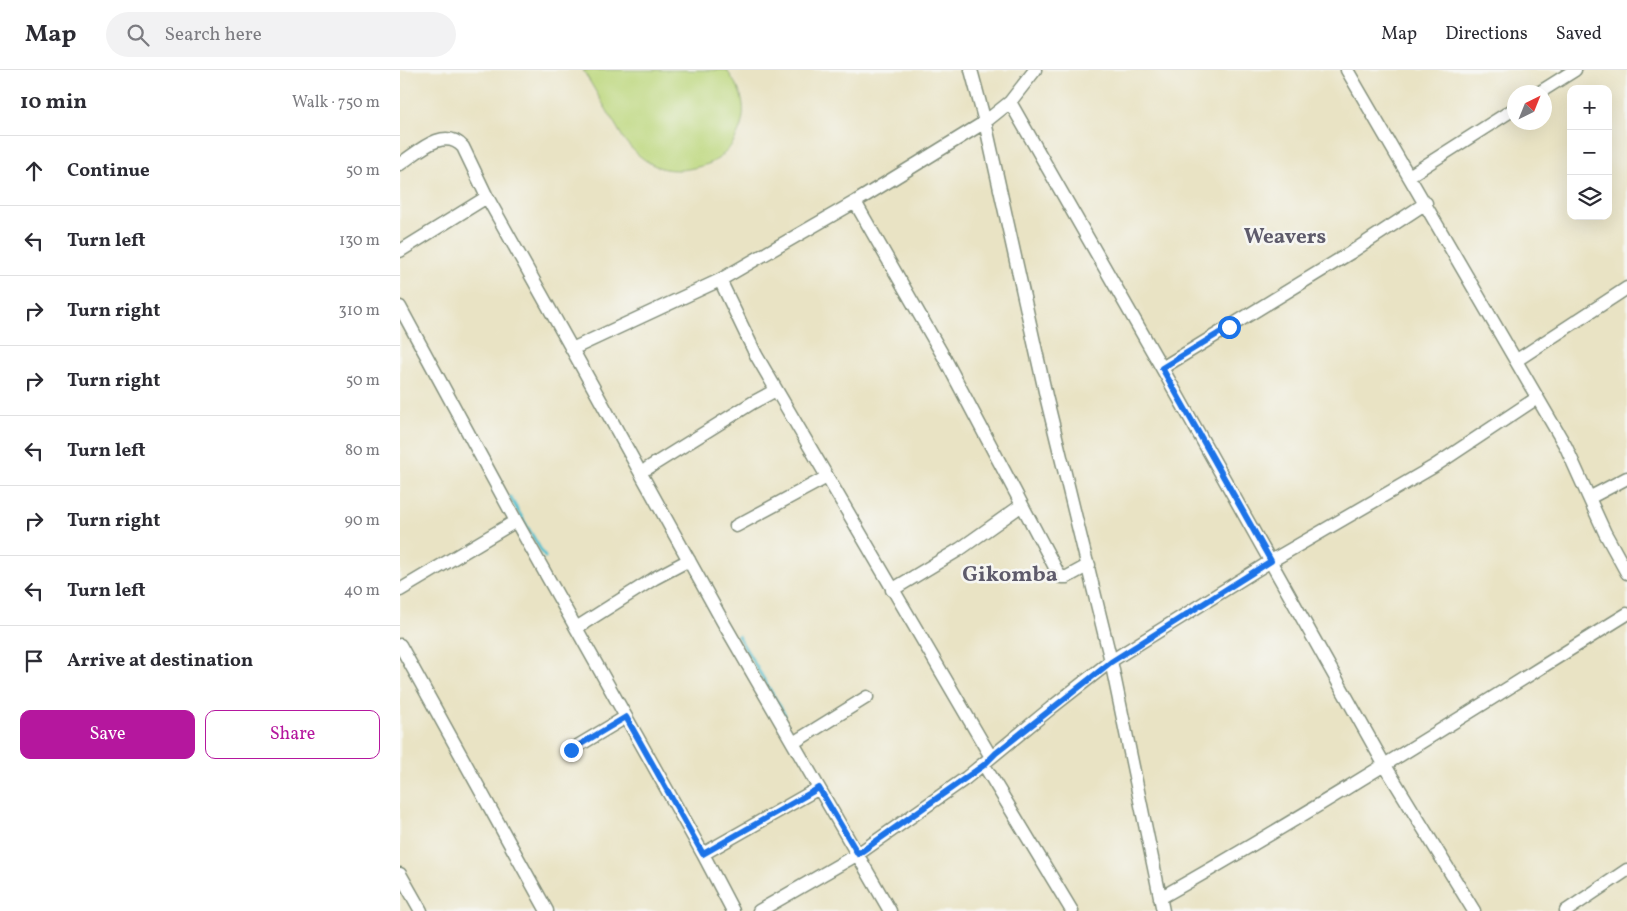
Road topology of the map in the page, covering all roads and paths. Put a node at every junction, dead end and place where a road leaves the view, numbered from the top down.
1 (971, 70) edge
2 (1035, 70) edge
3 (1347, 70) edge
4 (1575, 70) edge
5 (1551, 85) edge
6 (1010, 102) junction
7 (1507, 113) edge
8 (985, 122) junction
9 (400, 164) edge
10 (1409, 176) junction
11 (487, 197) junction
12 (854, 202) junction
13 (1426, 203) junction
14 (400, 251) edge
15 (720, 280) junction
16 (1627, 288) edge
17 (400, 307) edge
18 (572, 349) junction
19 (1516, 360) junction
20 (1162, 368) junction
21 (776, 390) junction
22 (1537, 398) junction
23 (648, 468) dead end
24 (827, 477) junction
25 (1627, 478) edge
26 (1589, 498) junction
27 (1022, 506) junction
28 (516, 521) junction
29 (736, 526) dead end
30 (689, 560) junction
31 (1271, 561) junction
32 (1089, 565) junction
33 (1627, 573) edge
34 (400, 590) edge
35 (892, 590) junction
36 (1627, 614) edge
37 (576, 628) junction
38 (402, 652) edge
39 (1111, 662) junction
40 (867, 697) dead end
41 (626, 717) junction
42 (793, 743) junction
43 (571, 750) dead end
44 (988, 761) junction
45 (1384, 764) junction
46 (819, 788) junction
47 (703, 854) junction
48 (858, 854) junction
49 (1627, 870) edge
50 (400, 874) edge
51 (1160, 898) junction
52 (421, 911) edge
53 (548, 911) edge
54 (733, 911) edge
55 (759, 911) edge
56 (890, 911) edge
57 (1072, 911) edge
58 (1163, 911) edge
59 (1474, 911) edge
60 (1566, 911) edge

1 - 8 street
2 - 6 street
3 - 10 street
4 - 5 street
6 - 8 street
6 - 20 street
7 - 10 street
8 - 12 street
8 - 32 street
9 - 11 street
10 - 13 street
11 - 14 street
11 - 18 street
12 - 15 street
12 - 27 street
13 - 19 street
13 - 20 street
15 - 18 street
15 - 21 street
16 - 19 street
17 - 28 street
18 - 30 street
19 - 22 street
20 - 31 street
21 - 23 street
21 - 24 street
22 - 26 street
22 - 31 street
24 - 29 street
24 - 35 street
25 - 26 street
26 - 33 street
27 - 32 street
27 - 35 street
28 - 34 street
28 - 37 street
30 - 37 street
30 - 42 street
31 - 39 street
31 - 45 street
32 - 39 street
35 - 44 street
36 - 45 street
37 - 41 street
38 - 53 street
39 - 44 street
39 - 51 street
40 - 42 street
41 - 43 street
41 - 47 street
42 - 46 street
44 - 48 street
44 - 57 street
45 - 51 street
45 - 59 street
46 - 47 street
46 - 48 street
47 - 54 street
48 - 55 street
48 - 56 street
49 - 60 street
50 - 52 street
51 - 58 street

